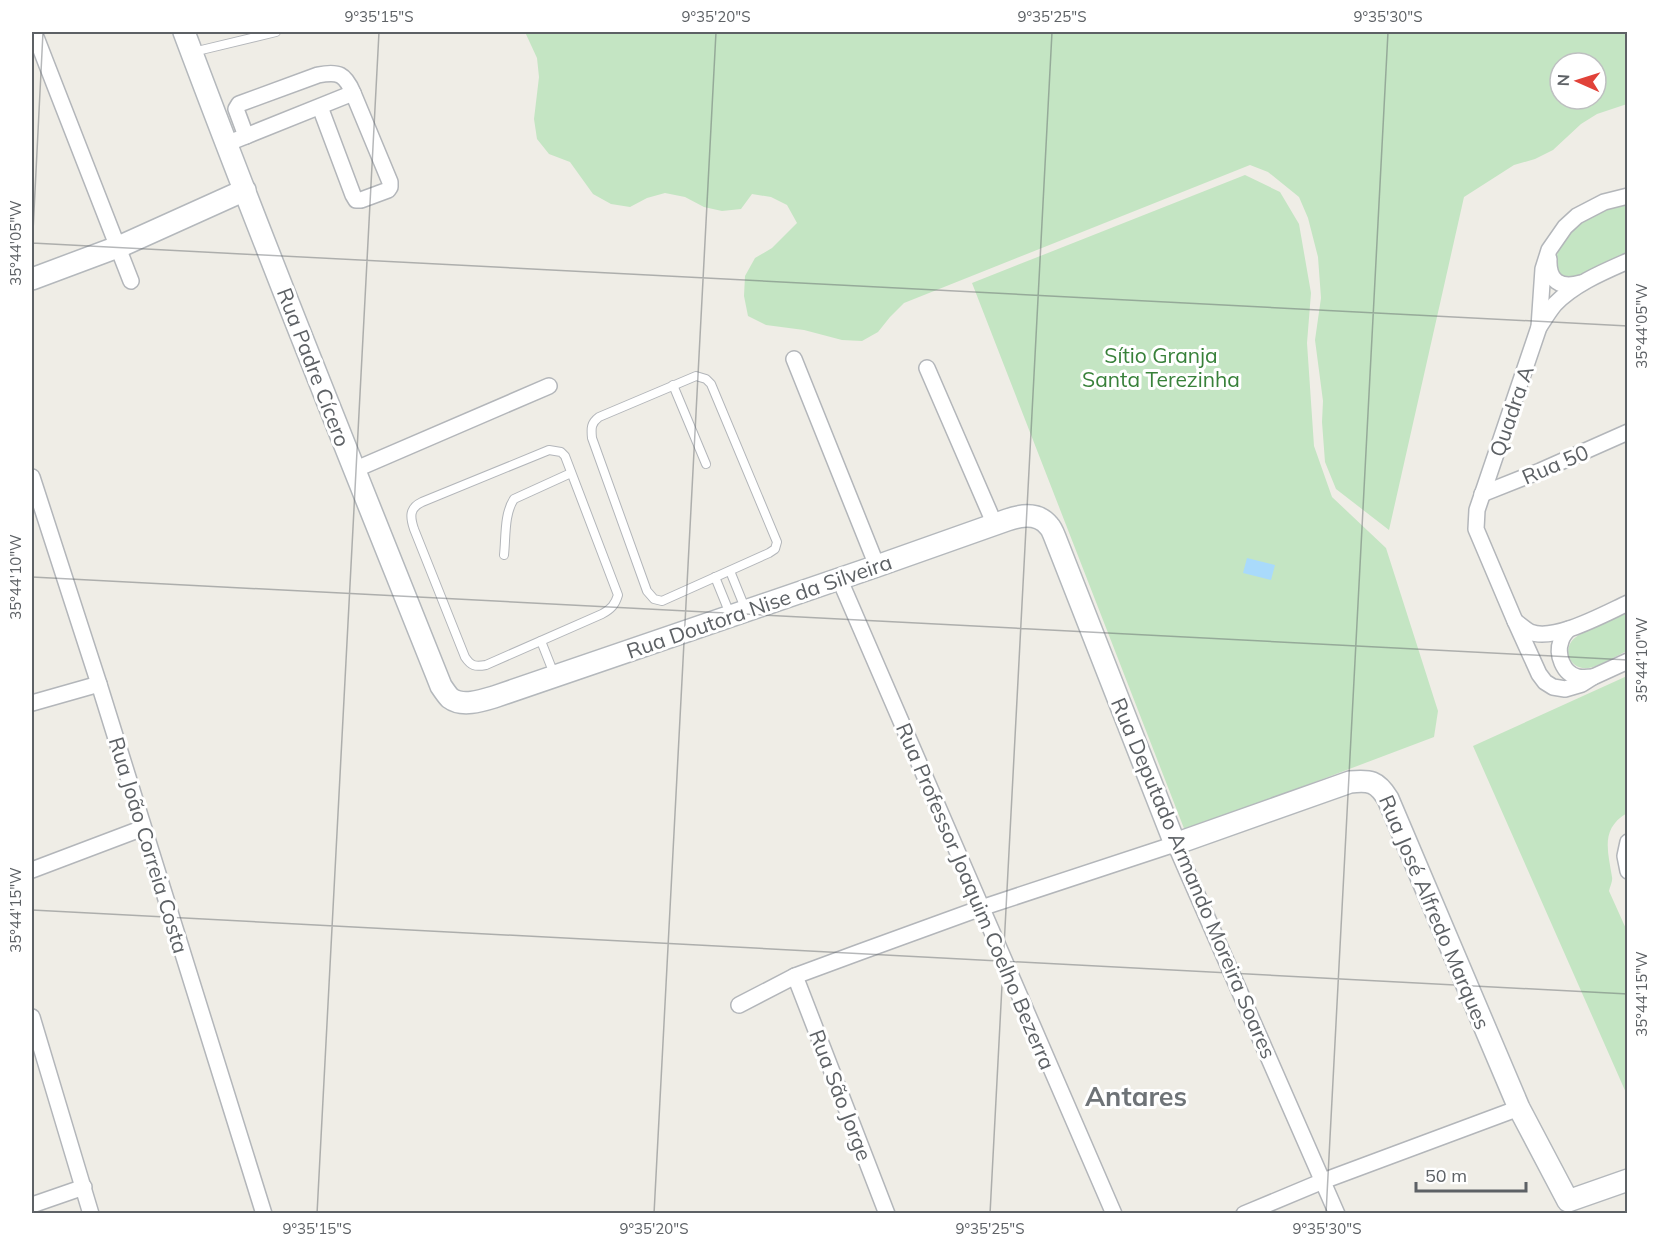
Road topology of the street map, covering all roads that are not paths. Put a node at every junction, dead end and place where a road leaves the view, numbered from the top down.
1 (34, 32) edge
2 (184, 32) edge
3 (276, 32) edge
4 (192, 52) junction
5 (353, 93) junction
6 (320, 107) junction
7 (236, 140) junction
8 (245, 190) junction
9 (1628, 196) edge
10 (117, 247) junction
11 (1549, 250) junction
12 (1628, 261) edge
13 (32, 279) edge
14 (131, 282) dead end
15 (1582, 283) junction
16 (1539, 327) junction
17 (794, 359) dead end
18 (927, 368) dead end
19 (673, 385) junction
20 (549, 386) dead end
21 (1628, 432) edge
22 (706, 465) dead end
23 (354, 470) junction
24 (571, 473) junction
25 (32, 477) edge
26 (1482, 494) junction
27 (995, 525) junction
28 (1056, 540) joint
29 (504, 555) dead end
30 (877, 566) junction
31 (730, 571) junction
32 (716, 578) junction
33 (839, 578) junction
34 (1628, 603) edge
35 (738, 613) junction
36 (1515, 621) junction
37 (1569, 629) junction
38 (541, 641) junction
39 (1628, 661) edge
40 (555, 676) junction
41 (1593, 677) junction
42 (99, 684) junction
43 (451, 699) joint
44 (32, 703) edge
45 (143, 828) junction
46 (1628, 842) edge
47 (1175, 844) junction
48 (32, 870) edge
49 (1628, 871) edge
50 (981, 908) junction
51 (795, 976) junction
52 (739, 1005) dead end
53 (32, 1017) edge
54 (1519, 1108) junction
55 (1628, 1179) edge
56 (1323, 1181) junction
57 (84, 1187) junction
58 (32, 1205) edge
59 (1571, 1208) edge
60 (91, 1214) edge
61 (264, 1214) edge
62 (887, 1214) edge
63 (1114, 1214) edge
64 (1244, 1214) edge
65 (1337, 1214) edge

1 - 10 street
2 - 4 street, Rua Padre Cícero
3 - 4 lane
4 - 7 street, Rua Padre Cícero
5 - 6 street
5 - 6 street
5 - 7 street
6 - 7 street
7 - 8 street, Rua Padre Cícero
8 - 10 street
8 - 23 street, Rua Padre Cícero
9 - 11 street
10 - 13 street
10 - 14 street
11 - 15 street
11 - 16 street
12 - 15 street
15 - 16 street
16 - 26 street, Quadra A
17 - 30 street
18 - 27 street
19 - 22 lane
19 - 31 lane
19 - 32 lane
20 - 23 street
21 - 26 street, Rua 50
23 - 43 street, Rua Padre Cícero
24 - 29 lane
24 - 38 lane
24 - 38 lane
25 - 42 street, Rua João Correia Costa
26 - 36 street, Quadra A
27 - 28 street, Rua Doutora Nise da Silveira
27 - 30 street, Rua Doutora Nise da Silveira
28 - 47 street, Rua Deputado Armando Moreira Soares
30 - 33 street, Rua Doutora Nise da Silveira
31 - 32 lane
31 - 35 lane
32 - 35 lane
33 - 35 street, Rua Doutora Nise da Silveira
33 - 50 street, Rua Professor Joaquim Coelho Bezerra
34 - 37 street
35 - 40 street, Rua Doutora Nise da Silveira
36 - 37 street
36 - 41 street
37 - 41 street
38 - 40 lane
39 - 41 street
40 - 43 street, Rua Doutora Nise da Silveira
42 - 44 street
42 - 45 street, Rua João Correia Costa
45 - 48 street
45 - 61 street, Rua João Correia Costa
46 - 49 street
47 - 50 street
47 - 54 street, Rua José Alfredo Marques
47 - 56 street, Rua Deputado Armando Moreira Soares
50 - 51 street
50 - 63 street, Rua Professor Joaquim Coelho Bezerra
51 - 52 street
51 - 62 street, Rua São Jorge
53 - 57 street
54 - 56 street
54 - 59 street, Rua José Alfredo Marques
55 - 59 street, Rua José Alfredo Marques
56 - 64 street
56 - 65 street, Rua Deputado Armando Moreira Soares
57 - 58 street
57 - 60 street

